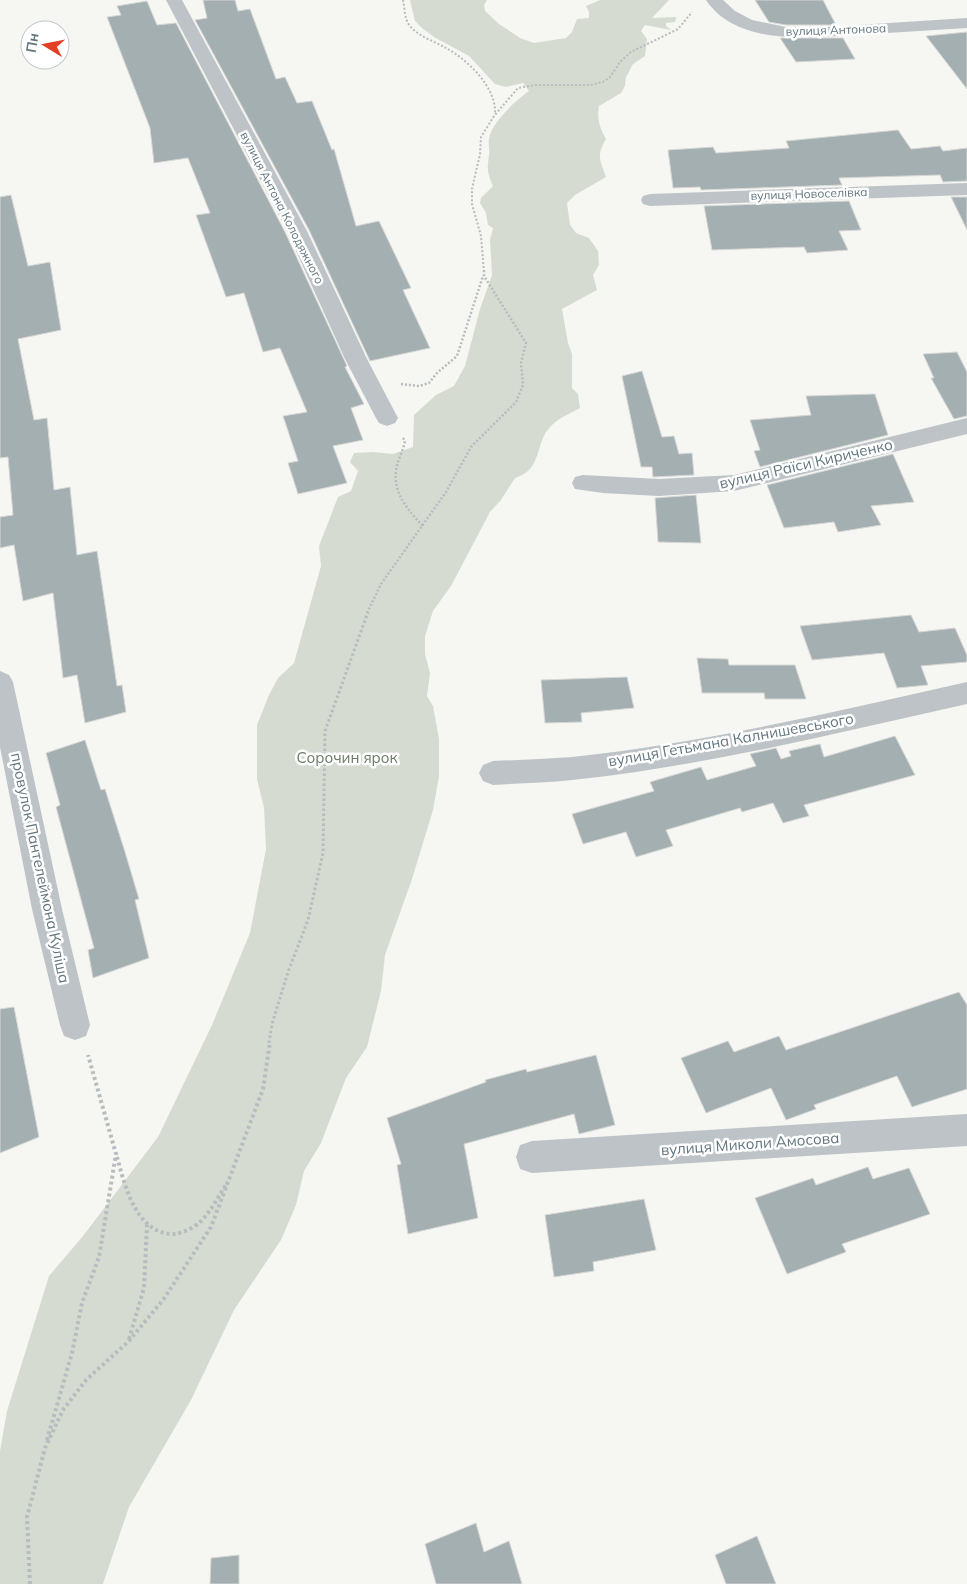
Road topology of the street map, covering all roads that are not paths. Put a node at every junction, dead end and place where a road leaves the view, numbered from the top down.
1 (174, 0) edge
2 (714, 0) edge
3 (967, 23) edge
4 (967, 189) edge
5 (650, 200) dead end
6 (387, 418) road end
7 (967, 426) edge
8 (583, 483) dead end
9 (0, 682) edge
10 (967, 693) edge
11 (493, 773) dead end
12 (75, 1025) road end
13 (967, 1130) edge
14 (532, 1157) dead end

1 - 6 street, вулиця Антона Колодяжного
2 - 3 street, вулиця Антонова
4 - 5 street, вулиця Новоселівка
7 - 8 street, вулиця Раїси Кириченко
9 - 12 street, провулок Пантелеймона Куліша
10 - 11 street, вулиця Гетьмана Калнишевського
13 - 14 street, вулиця Миколи Амосова

